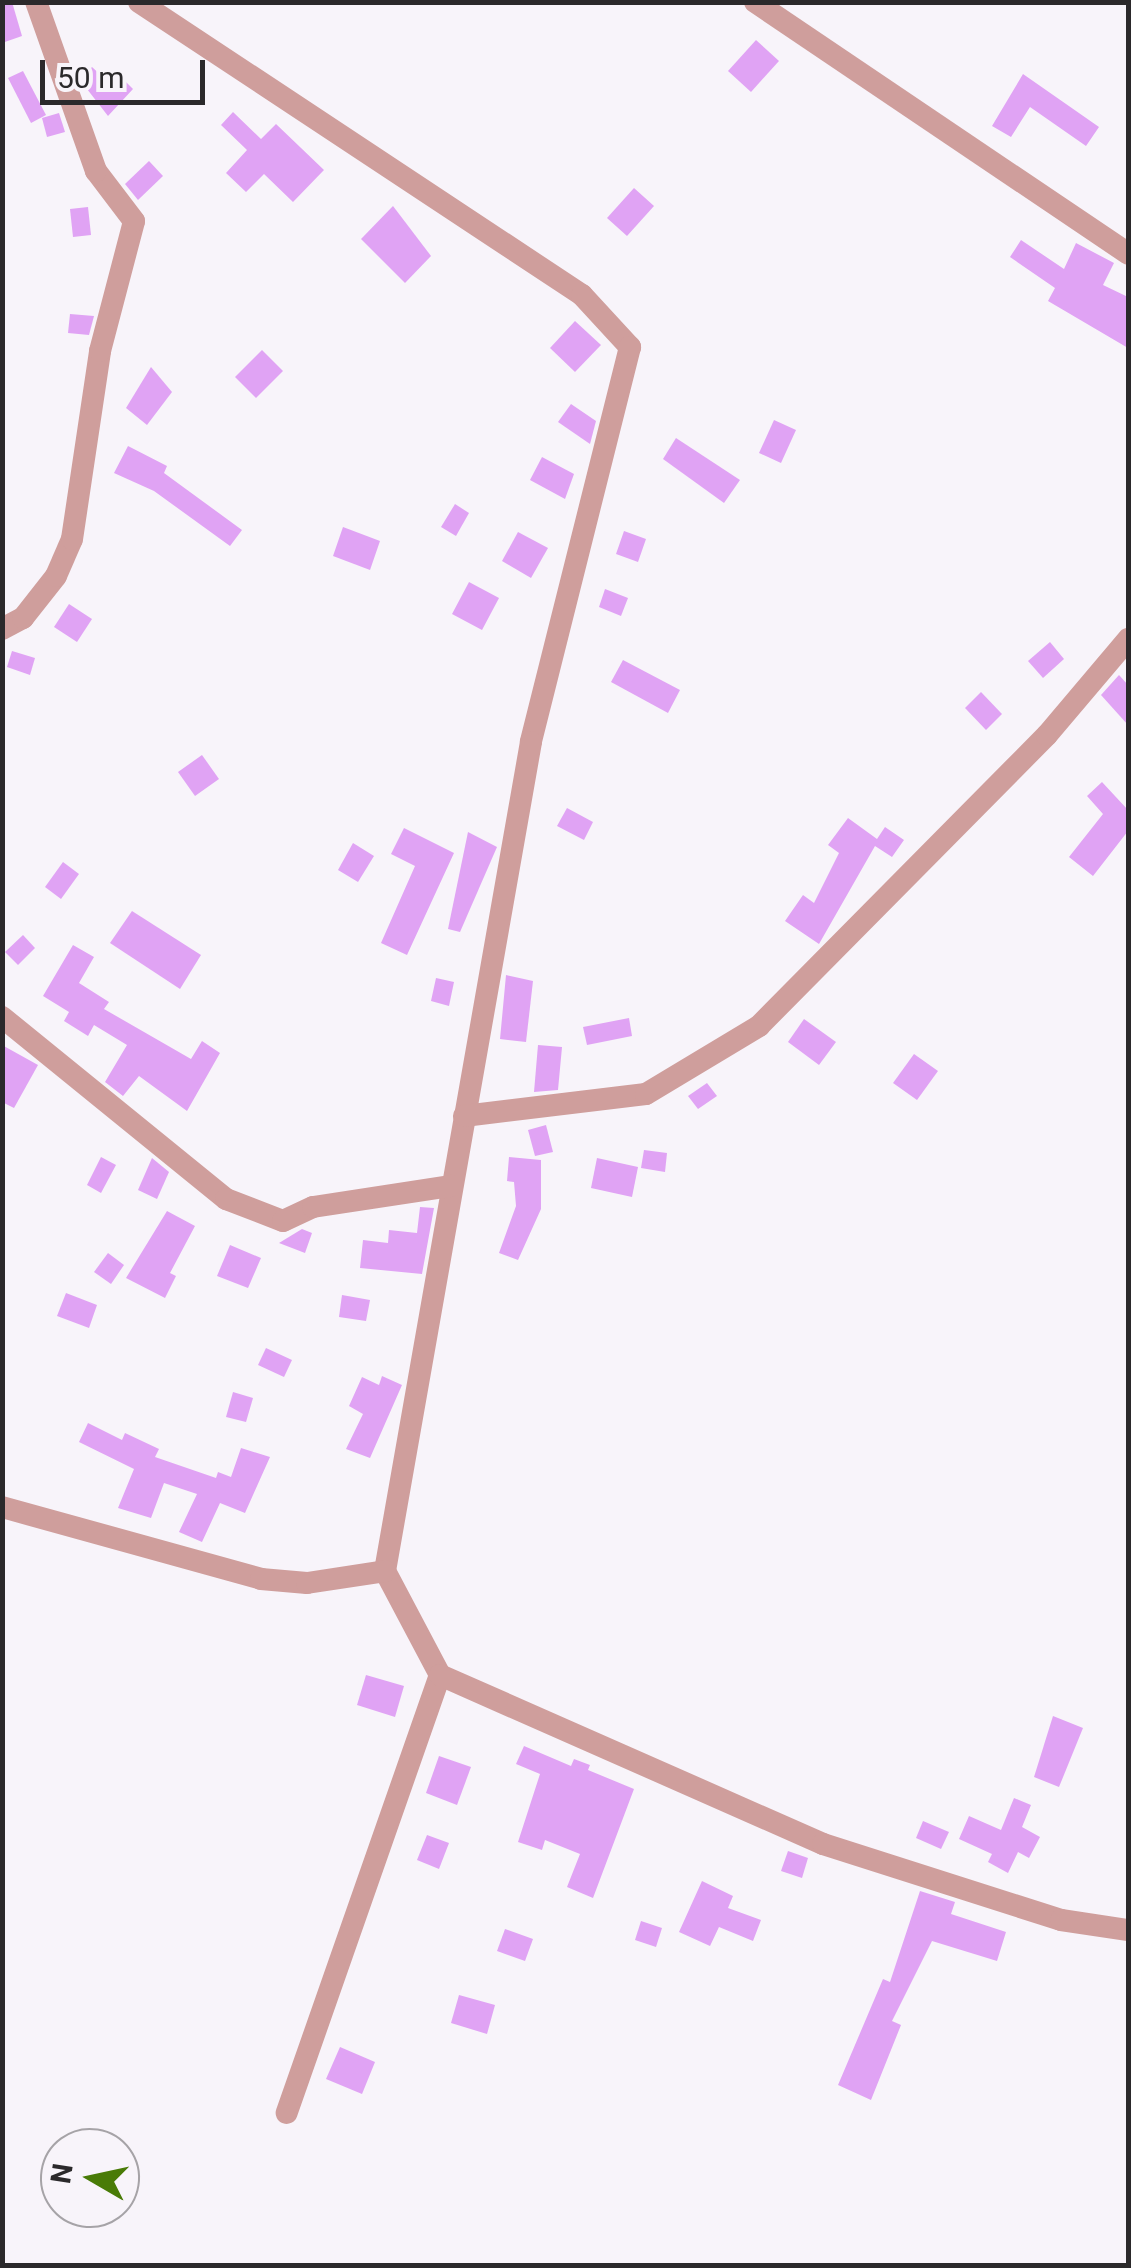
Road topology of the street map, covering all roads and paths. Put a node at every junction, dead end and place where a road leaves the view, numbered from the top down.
1 (36, 2) edge
2 (139, 2) edge
3 (755, 2) edge
4 (1128, 254) edge
5 (2, 629) edge
6 (1128, 639) edge
7 (2, 1018) edge
8 (464, 1116) junction
9 (452, 1186) junction
10 (2, 1507) edge
11 (385, 1571) junction
12 (440, 1675) junction
13 (1128, 1930) edge
14 (287, 2113) dead end

1 - 5 street
2 - 8 street
3 - 4 street
6 - 8 street
7 - 9 street
8 - 9 street
9 - 11 street
10 - 11 street
11 - 12 street
12 - 13 street
12 - 14 street

